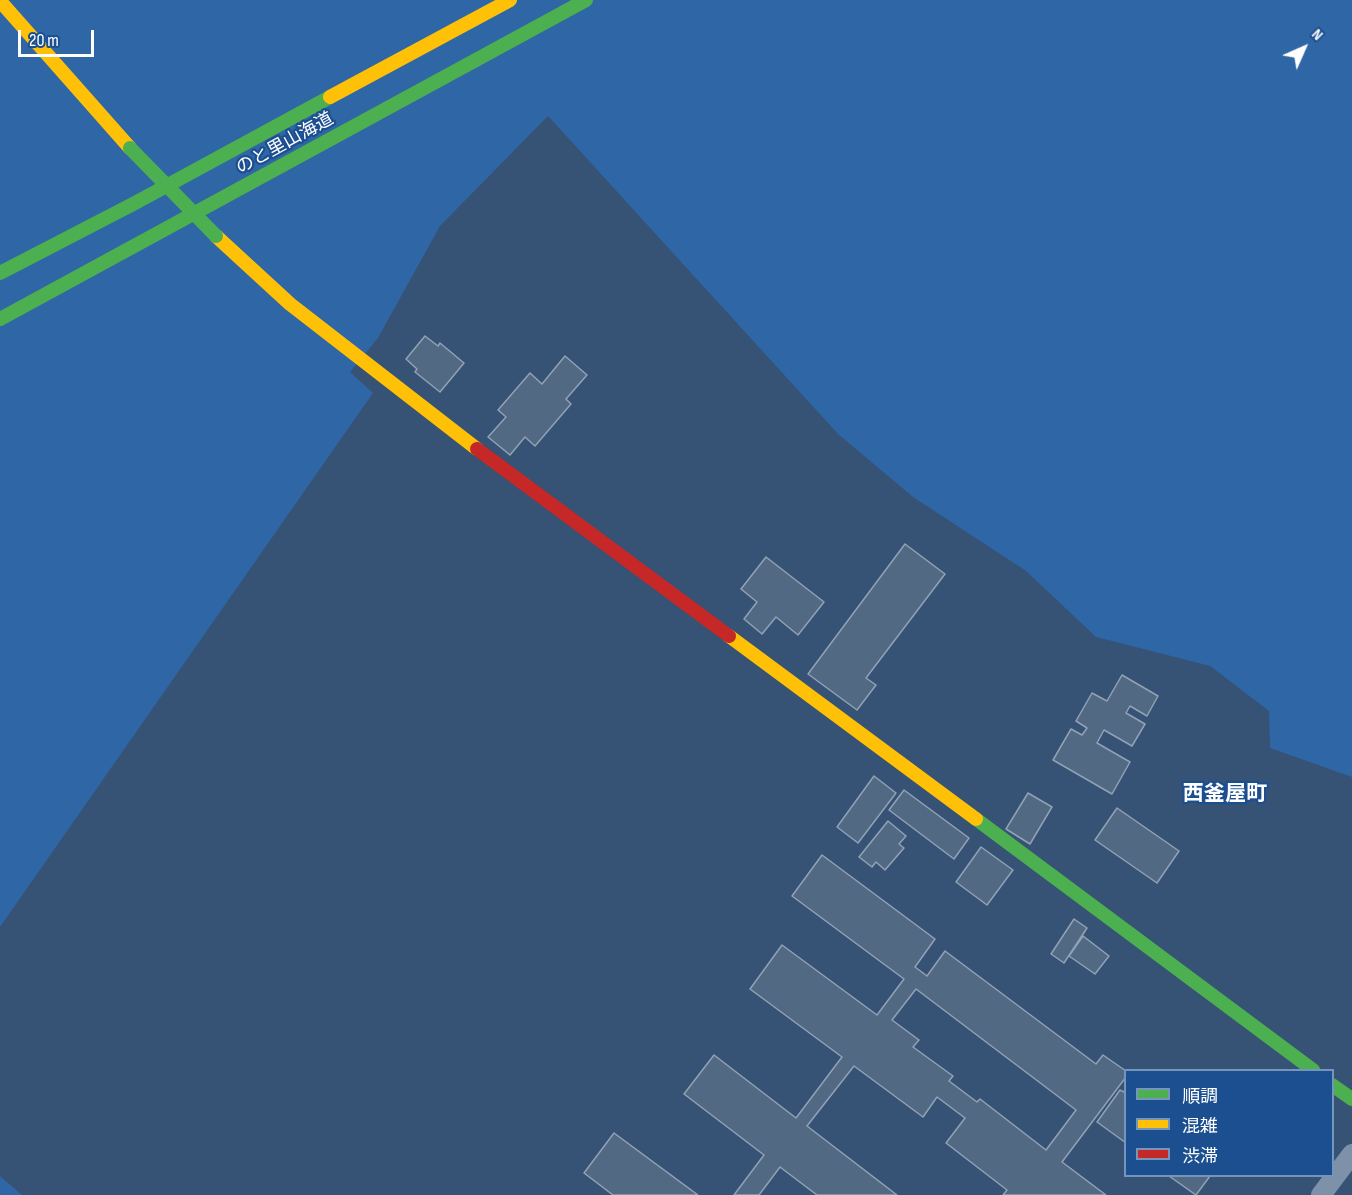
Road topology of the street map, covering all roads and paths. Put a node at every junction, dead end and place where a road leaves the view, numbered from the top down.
1 (510, 0) edge
2 (586, 0) edge
3 (0, 1) edge
4 (0, 273) edge
5 (0, 319) edge
6 (1310, 1069) edge
7 (1334, 1086) edge
8 (1352, 1099) edge
9 (1352, 1154) edge
10 (1321, 1195) edge

1 - 4 main road, のと里山海道
2 - 5 main road, のと里山海道
3 - 6 main road, bridge
7 - 8 main road
9 - 10 street

